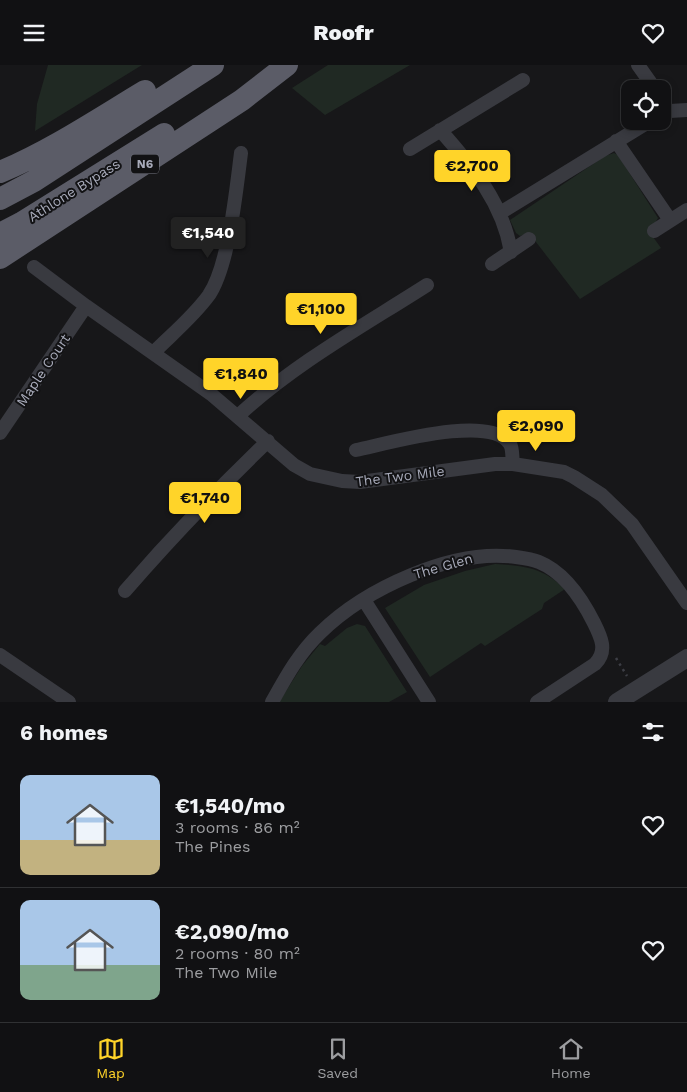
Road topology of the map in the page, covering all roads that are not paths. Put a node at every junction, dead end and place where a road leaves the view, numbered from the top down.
1 (190, 65) edge
2 (213, 65) edge
3 (275, 65) edge
4 (287, 65) edge
5 (638, 65) edge
6 (523, 80) dead end
7 (649, 80) edge
8 (671, 109) edge
9 (687, 110) edge
10 (440, 130) junction
11 (635, 130) edge
12 (616, 141) junction
13 (410, 149) dead end
14 (241, 153) dead end
15 (0, 172) edge
16 (0, 199) edge
17 (687, 210) edge
18 (500, 213) junction
19 (670, 220) junction
20 (654, 231) dead end
21 (0, 234) edge
22 (530, 239) dead end
23 (511, 252) junction
24 (0, 258) edge
25 (492, 264) dead end
26 (34, 267) dead end
27 (427, 285) dead end
28 (86, 306) junction
29 (153, 353) junction
30 (238, 416) junction
31 (0, 433) edge
32 (268, 441) junction
33 (356, 450) dead end
34 (513, 463) junction
35 (125, 591) dead end
36 (364, 600) junction
37 (687, 603) edge
38 (0, 655) edge
39 (687, 658) edge
40 (69, 702) edge
41 (272, 702) edge
42 (429, 702) edge
43 (537, 702) edge
44 (618, 702) edge

1 - 15 highway
2 - 16 highway, Athlone Bypass
3 - 21 highway, Athlone Bypass / N6
4 - 24 highway, N6
5 - 7 street
6 - 10 street
8 - 9 street
10 - 13 street
10 - 18 street
11 - 12 street
12 - 18 street
12 - 19 street
14 - 29 street
17 - 19 street
18 - 23 street
19 - 20 street
22 - 23 street
23 - 25 street
26 - 28 street, The Two Mile
27 - 30 street
28 - 29 street, The Two Mile
28 - 31 street, Maple Court
29 - 30 street, The Two Mile
30 - 32 street, The Two Mile
32 - 34 street, The Two Mile
32 - 35 street
33 - 34 street
34 - 37 street, The Two Mile
36 - 41 street, The Glen
36 - 42 street
36 - 43 street, The Glen
38 - 40 street
39 - 44 street

